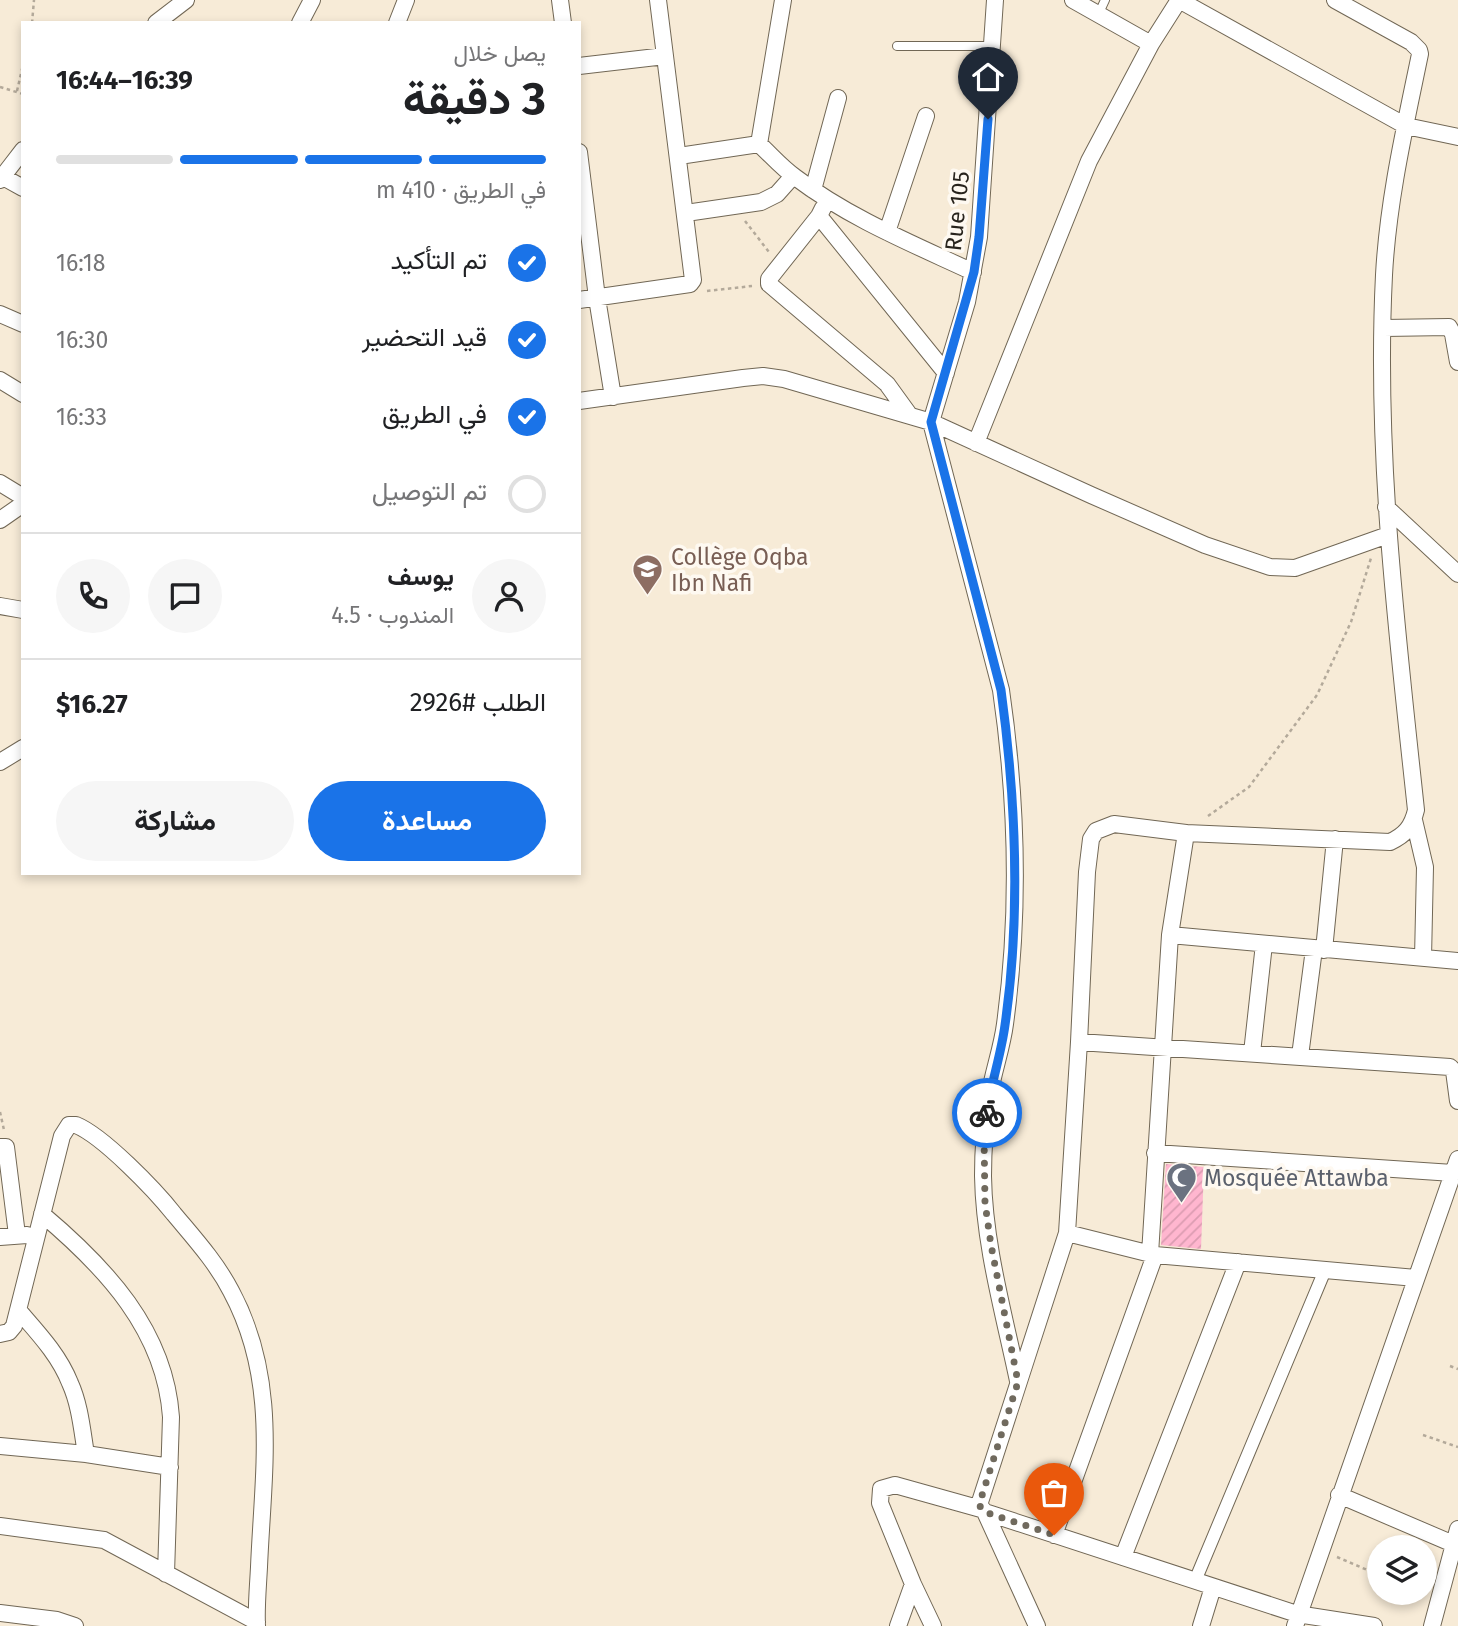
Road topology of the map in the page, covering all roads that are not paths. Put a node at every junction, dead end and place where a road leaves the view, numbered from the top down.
1 (186, 0) edge
2 (312, 0) edge
3 (406, 0) edge
4 (560, 0) edge
5 (658, 0) edge
6 (783, 0) edge
7 (995, 0) edge
8 (1073, 0) edge
9 (1335, 0) edge
10 (1102, 7) edge
11 (159, 21) edge
12 (301, 21) edge
13 (398, 21) edge
14 (563, 21) edge
15 (1152, 44) junction
16 (897, 46) dead end
17 (993, 46) junction
18 (665, 56) junction
19 (581, 66) edge
20 (838, 99) dead end
21 (926, 116) dead end
22 (1406, 126) junction
23 (1458, 137) edge
24 (759, 144) junction
25 (21, 153) edge
26 (679, 156) junction
27 (581, 168) edge
28 (793, 176) junction
29 (1, 178) edge
30 (21, 187) edge
31 (813, 190) junction
32 (828, 199) junction
33 (687, 213) junction
34 (818, 216) junction
35 (887, 232) junction
36 (974, 272) junction
37 (597, 298) junction
38 (581, 300) edge
39 (0, 314) edge
40 (21, 323) edge
41 (1384, 328) junction
42 (1458, 362) edge
43 (946, 373) junction
44 (0, 380) edge
45 (21, 393) edge
46 (612, 397) junction
47 (581, 401) edge
48 (908, 413) junction
49 (931, 422) junction
50 (976, 443) junction
51 (0, 483) edge
52 (21, 496) edge
53 (21, 505) edge
54 (1386, 507) junction
55 (0, 520) edge
56 (1381, 538) junction
57 (1458, 575) edge
58 (0, 606) edge
59 (21, 610) edge
60 (21, 749) edge
61 (0, 762) edge
62 (1414, 820) junction
63 (1186, 833) junction
64 (1335, 839) junction
65 (1170, 935) junction
66 (1264, 944) junction
67 (1319, 949) junction
68 (1423, 958) junction
69 (1458, 961) edge
70 (1079, 1042) junction
71 (1161, 1048) junction
72 (1252, 1053) junction
73 (1300, 1056) junction
74 (1458, 1101) edge
75 (0, 1147) edge
76 (1155, 1153) junction
77 (1455, 1166) edge
78 (42, 1214) junction
79 (1067, 1233) junction
80 (17, 1235) junction
81 (36, 1235) junction
82 (0, 1237) edge
83 (1152, 1254) junction
84 (1238, 1262) junction
85 (1325, 1270) junction
86 (1416, 1278) junction
87 (19, 1311) junction
88 (0, 1334) edge
89 (1018, 1382) junction
90 (0, 1446) edge
91 (86, 1454) junction
92 (170, 1467) junction
93 (1339, 1495) junction
94 (983, 1510) junction
95 (0, 1526) edge
96 (1054, 1535) junction
97 (1456, 1540) edge
98 (1123, 1557) junction
99 (166, 1574) junction
100 (1195, 1581) junction
101 (913, 1584) junction
102 (1213, 1587) junction
103 (0, 1613) edge
104 (1296, 1620) edge
105 (56, 1623) edge
106 (257, 1624) edge
107 (1041, 1625) edge
108 (75, 1626) edge
109 (898, 1626) edge
110 (933, 1626) edge
111 (1201, 1626) edge
112 (1374, 1626) edge
113 (1432, 1626) edge

1 - 11 street
2 - 12 street
3 - 13 street
4 - 14 street
5 - 18 street
6 - 24 street
7 - 17 street, Rue 105
8 - 10 street
9 - 22 street
10 - 15 street
15 - 22 street
15 - 50 street
16 - 17 lane
17 - 36 street, Rue 105
18 - 19 street
18 - 26 street
20 - 31 street
21 - 35 street
22 - 23 street
22 - 41 street
24 - 26 street
24 - 28 street
25 - 29 street
26 - 33 street
27 - 37 street
28 - 31 street
28 - 33 street
29 - 30 street
31 - 32 street
32 - 34 street
32 - 35 street
33 - 37 street
34 - 43 street
34 - 48 street
35 - 36 street
36 - 43 street, Rue 105
37 - 38 street
37 - 46 street
39 - 40 street
41 - 42 street
41 - 54 street
43 - 49 street, Rue 105
44 - 45 street
46 - 47 street
46 - 48 street
48 - 49 street
49 - 50 street
49 - 89 street
50 - 56 street
51 - 52 street
53 - 55 street
54 - 56 street
54 - 57 street
56 - 62 street
58 - 59 street
60 - 61 street
62 - 64 street
62 - 68 street
63 - 64 street
63 - 65 street
63 - 70 street
64 - 67 street
65 - 66 street
65 - 71 street
66 - 67 street
66 - 72 street
67 - 68 street
67 - 73 street
68 - 69 street
70 - 71 street
70 - 79 street
71 - 72 street
71 - 76 street
72 - 73 street
73 - 74 street
75 - 80 street
76 - 77 street
76 - 83 street
77 - 86 street
78 - 81 street
78 - 92 street
78 - 106 street
79 - 83 street
79 - 89 street
80 - 81 street
80 - 82 street
81 - 87 street
83 - 84 street
83 - 96 street
84 - 85 street
84 - 98 street
85 - 86 street
85 - 100 street
86 - 93 street
87 - 88 street
87 - 91 street
89 - 94 street
90 - 91 street
91 - 92 street
92 - 99 street
93 - 97 street
93 - 104 street
94 - 96 street
94 - 101 street
94 - 107 street
95 - 99 street
96 - 98 street
97 - 113 street
98 - 100 street
99 - 106 street
100 - 102 street
101 - 109 street
101 - 110 street
102 - 104 street
102 - 111 street
103 - 105 street
104 - 112 street
105 - 108 street

